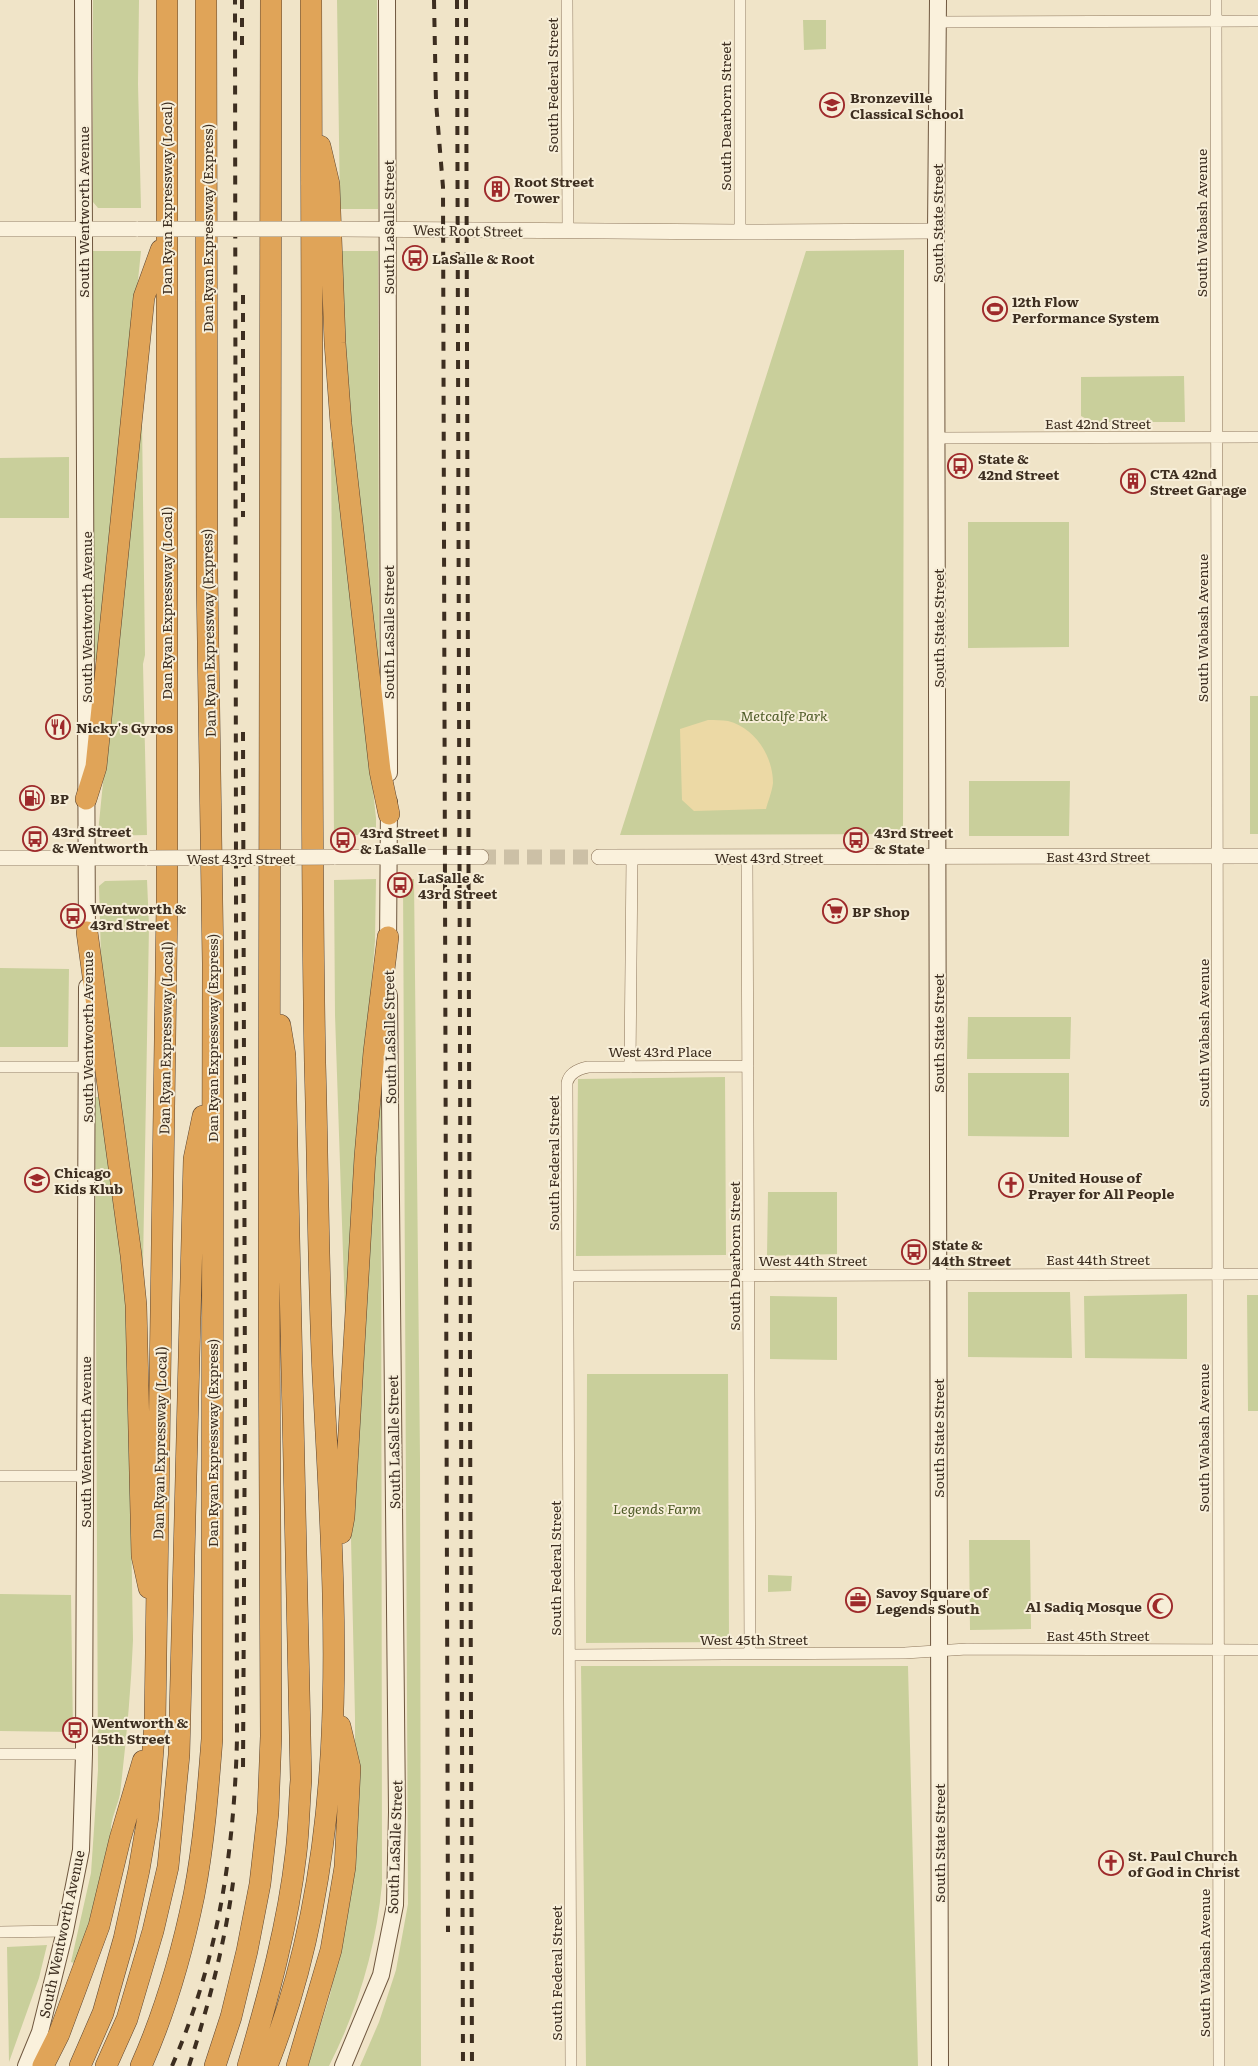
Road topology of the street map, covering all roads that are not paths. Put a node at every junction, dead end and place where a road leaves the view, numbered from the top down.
1 (83, 0) edge
2 (206, 0) edge
3 (271, 0) edge
4 (311, 0) edge
5 (324, 0) edge
6 (387, 0) edge
7 (567, 0) edge
8 (740, 0) edge
9 (938, 0) edge
10 (1216, 0) edge
11 (166, 6) edge
12 (1216, 21) junction
13 (1258, 21) edge
14 (937, 22) junction
15 (311, 46) junction
16 (312, 110) junction
17 (83, 228) junction
18 (0, 229) edge
19 (388, 229) junction
20 (568, 231) junction
21 (936, 231) junction
22 (740, 232) junction
23 (166, 236) junction
24 (1217, 437) junction
25 (1258, 437) edge
26 (937, 438) junction
27 (86, 798) junction
28 (389, 814) junction
29 (1217, 856) junction
30 (1258, 856) edge
31 (481, 857) tunnel mouth
32 (599, 857) tunnel mouth
33 (632, 857) junction
34 (747, 857) junction
35 (938, 857) junction
36 (0, 858) edge
37 (85, 858) junction
38 (388, 858) junction
39 (87, 932) junction
40 (388, 937) junction
41 (270, 976) junction
42 (748, 1066) junction
43 (86, 1067) junction
44 (212, 1067) junction
45 (630, 1067) junction
46 (0, 1068) edge
47 (573, 1073) joint
48 (938, 1274) junction
49 (1218, 1274) junction
50 (1258, 1274) edge
51 (749, 1275) junction
52 (569, 1276) junction
53 (0, 1476) edge
54 (85, 1476) junction
55 (333, 1572) junction
56 (156, 1623) junction
57 (1219, 1650) junction
58 (1258, 1650) edge
59 (939, 1651) junction
60 (750, 1654) junction
61 (570, 1655) junction
62 (335, 1705) junction
63 (155, 1722) junction
64 (0, 1754) edge
65 (84, 1754) junction
66 (65, 1931) junction
67 (0, 1932) edge
68 (26, 2066) edge
69 (43, 2066) edge
70 (80, 2066) edge
71 (106, 2066) edge
72 (141, 2066) edge
73 (215, 2066) edge
74 (248, 2066) edge
75 (267, 2066) edge
76 (297, 2066) edge
77 (343, 2066) edge
78 (572, 2066) edge
79 (940, 2066) edge
80 (1220, 2066) edge

1 - 17 main road, South Wentworth Avenue
2 - 44 highway, Dan Ryan Expressway (Express)
3 - 41 highway
4 - 15 highway
5 - 15 highway
6 - 19 main road, South LaSalle Street
7 - 20 street, South Federal Street
8 - 22 street, South Dearborn Street
9 - 14 main road, South State Street
10 - 12 street, South Wabash Avenue
11 - 23 highway, Dan Ryan Expressway (Local)
12 - 13 street
12 - 14 street
12 - 24 street, South Wabash Avenue
14 - 21 main road, South State Street
15 - 16 highway
16 - 28 highway
16 - 55 highway
17 - 18 street, West Root Street
17 - 19 street, West Root Street, bridge
17 - 27 main road, South Wentworth Avenue
19 - 20 street, West Root Street
19 - 28 main road, South LaSalle Street
20 - 22 street, West Root Street
21 - 22 street, West Root Street
21 - 26 main road, South State Street
23 - 27 highway
23 - 56 highway, Dan Ryan Expressway (Local)
24 - 25 street, East 42nd Street
24 - 26 street, East 42nd Street
24 - 29 street, South Wabash Avenue
26 - 35 main road, South State Street
27 - 37 main road, South Wentworth Avenue
28 - 38 main road, South LaSalle Street
29 - 30 street, East 43rd Street
29 - 35 street, East 43rd Street
29 - 49 street, South Wabash Avenue
31 - 38 street, West 43rd Street
32 - 33 street, West 43rd Street
33 - 34 street, West 43rd Street
33 - 45 street
34 - 35 street, West 43rd Street
34 - 42 street, South Dearborn Street
35 - 48 main road, South State Street
36 - 37 street, West 43rd Street
37 - 38 street, West 43rd Street, bridge
37 - 39 main road, South Wentworth Avenue
38 - 40 main road, South LaSalle Street
39 - 43 main road, South Wentworth Avenue
39 - 56 highway
40 - 55 highway
40 - 77 main road, South LaSalle Street
41 - 73 highway
41 - 74 highway
42 - 45 street, West 43rd Place
42 - 51 street, South Dearborn Street
43 - 46 street
43 - 54 main road, South Wentworth Avenue
44 - 71 highway
44 - 72 highway, Dan Ryan Expressway (Express)
45 - 47 street, West 43rd Place
47 - 52 street, South Federal Street
48 - 49 street, East 44th Street
48 - 51 street, West 44th Street
48 - 59 main road, South State Street
49 - 50 street, East 44th Street
49 - 57 street, South Wabash Avenue
51 - 52 street, West 44th Street
51 - 60 street, South Dearborn Street
52 - 61 street, South Federal Street
53 - 54 street
54 - 65 main road, South Wentworth Avenue
55 - 62 highway
56 - 63 highway, Dan Ryan Expressway (Local)
57 - 58 street, East 45th Street
57 - 59 street, East 45th Street
57 - 80 street, South Wabash Avenue
59 - 60 street, West 45th Street
59 - 79 main road, South State Street
60 - 61 street, West 45th Street
61 - 78 street, South Federal Street
62 - 75 highway
62 - 76 highway
63 - 69 highway
63 - 70 highway, Dan Ryan Expressway (Local)
64 - 65 street
65 - 66 main road, South Wentworth Avenue
66 - 67 street
66 - 68 main road, South Wentworth Avenue

